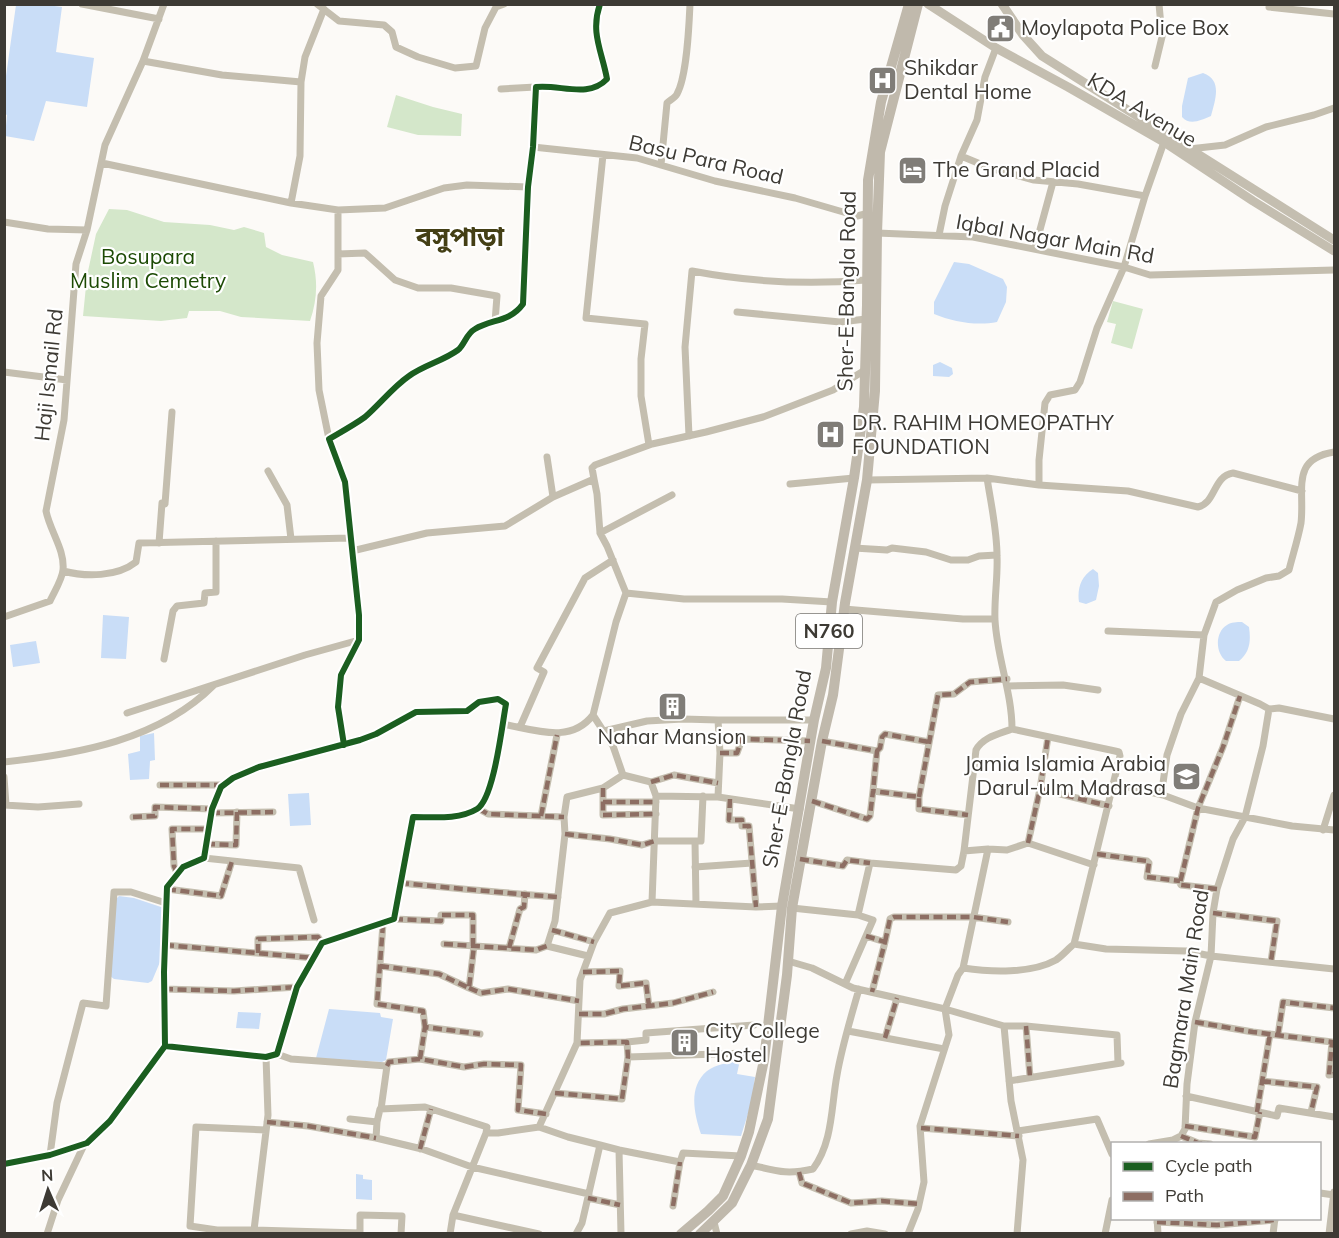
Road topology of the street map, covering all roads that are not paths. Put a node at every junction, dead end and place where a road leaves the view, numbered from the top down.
1 (81, 4) edge
2 (164, 4) edge
3 (504, 4) edge
4 (600, 4) edge
5 (690, 4) edge
6 (909, 4) edge
7 (918, 4) edge
8 (928, 4) edge
9 (1002, 4) edge
10 (1159, 4) edge
11 (320, 7) edge
12 (1269, 7) dead end
13 (1335, 14) edge
14 (159, 19) junction
15 (1030, 43) junction
16 (996, 48) junction
17 (1016, 59) junction
18 (143, 61) junction
19 (1155, 66) dead end
20 (301, 82) junction
21 (536, 87) junction
22 (501, 89) dead end
23 (1335, 108) edge
24 (1164, 142) junction
25 (533, 147) junction
26 (1190, 149) junction
27 (603, 155) junction
28 (961, 156) junction
29 (102, 163) junction
30 (661, 165) junction
31 (1053, 182) junction
32 (528, 187) junction
33 (1145, 196) junction
34 (291, 203) junction
35 (338, 210) junction
36 (869, 213) junction
37 (4, 222) edge
38 (87, 230) junction
39 (877, 233) junction
40 (939, 235) junction
41 (1335, 240) edge
42 (1035, 248) junction
43 (1335, 251) edge
44 (338, 254) junction
45 (1124, 267) junction
46 (1335, 270) edge
47 (866, 280) junction
48 (737, 312) dead end
49 (866, 319) junction
50 (495, 322) junction
51 (871, 340) junction
52 (865, 369) junction
53 (4, 372) edge
54 (67, 380) junction
55 (172, 412) dead end
56 (689, 436) junction
57 (329, 439) junction
58 (649, 445) junction
59 (1335, 452) edge
60 (547, 457) dead end
61 (268, 471) dead end
62 (854, 478) junction
63 (987, 478) junction
64 (594, 479) junction
65 (867, 480) junction
66 (790, 484) dead end
67 (1039, 485) junction
68 (1302, 491) junction
69 (672, 495) dead end
70 (554, 497) junction
71 (600, 533) junction
72 (350, 538) junction
73 (291, 539) junction
74 (216, 541) junction
75 (159, 543) junction
76 (854, 548) junction
77 (352, 551) junction
78 (998, 555) junction
79 (613, 560) junction
80 (63, 571) junction
81 (626, 593) junction
82 (832, 602) junction
83 (844, 614) junction
84 (4, 617) edge
85 (831, 619) junction
86 (995, 619) junction
87 (1108, 631) dead end
88 (1204, 635) junction
89 (359, 640) junction
90 (164, 659) dead end
91 (1199, 678) junction
92 (1007, 683) junction
93 (215, 684) junction
94 (1098, 690) dead end
95 (1239, 696) junction
96 (1269, 710) junction
97 (127, 713) dead end
98 (593, 716) junction
99 (1335, 719) edge
100 (718, 720) junction
101 (814, 720) junction
102 (502, 721) junction
103 (520, 727) junction
104 (1012, 729) junction
105 (604, 731) junction
106 (557, 735) junction
107 (1048, 737) junction
108 (810, 741) junction
109 (822, 741) junction
110 (929, 742) junction
111 (344, 746) junction
112 (877, 751) junction
113 (720, 753) junction
114 (4, 762) edge
115 (623, 776) junction
116 (4, 777) edge
117 (651, 782) junction
118 (718, 783) junction
119 (1114, 784) junction
120 (160, 785) dead end
121 (224, 785) junction
122 (603, 788) junction
123 (1040, 789) junction
124 (873, 791) junction
125 (1163, 795) junction
126 (1335, 795) edge
127 (703, 796) junction
128 (718, 797) junction
129 (919, 798) junction
130 (656, 799) junction
131 (730, 799) junction
132 (812, 801) junction
133 (603, 802) junction
134 (80, 804) dead end
135 (5, 805) edge
136 (1109, 806) junction
137 (1198, 808) junction
138 (479, 809) junction
139 (800, 809) junction
140 (212, 811) junction
141 (237, 812) junction
142 (273, 812) dead end
143 (656, 814) junction
144 (968, 815) junction
145 (541, 816) junction
146 (133, 817) dead end
147 (564, 817) junction
148 (1245, 817) junction
149 (209, 829) junction
150 (1323, 830) junction
151 (1335, 830) edge
152 (566, 834) junction
153 (655, 841) junction
154 (694, 841) junction
155 (1028, 843) junction
156 (206, 844) junction
157 (988, 849) junction
158 (963, 851) junction
159 (1096, 854) junction
160 (204, 858) junction
161 (800, 859) junction
162 (232, 861) junction
163 (752, 863) junction
164 (870, 863) junction
165 (1094, 865) junction
166 (695, 867) junction
167 (177, 873) junction
168 (1180, 881) junction
169 (400, 883) junction
170 (167, 889) junction
171 (1217, 889) junction
172 (525, 894) junction
173 (558, 897) junction
174 (652, 902) junction
175 (166, 903) junction
176 (696, 904) junction
177 (756, 907) junction
178 (787, 907) junction
179 (1213, 913) junction
180 (858, 915) junction
181 (973, 918) junction
182 (394, 919) junction
183 (314, 920) dead end
184 (1008, 922) dead end
185 (383, 924) junction
186 (552, 930) junction
187 (866, 936) junction
188 (594, 942) junction
189 (885, 942) junction
190 (322, 943) junction
191 (444, 944) dead end
192 (165, 945) junction
193 (1074, 945) junction
194 (473, 946) junction
195 (547, 946) junction
196 (509, 948) junction
197 (258, 953) junction
198 (588, 956) junction
199 (1211, 956) junction
200 (314, 958) junction
201 (788, 960) junction
202 (1271, 961) junction
203 (380, 966) junction
204 (963, 968) junction
205 (1335, 969) edge
206 (583, 972) junction
207 (773, 974) junction
208 (787, 975) junction
209 (845, 984) junction
210 (297, 987) junction
211 (469, 988) junction
212 (164, 989) junction
213 (859, 989) junction
214 (713, 992) dead end
215 (872, 992) junction
216 (897, 998) junction
217 (579, 1000) junction
218 (649, 1006) junction
219 (1335, 1008) edge
220 (945, 1009) junction
221 (579, 1014) junction
222 (1195, 1022) junction
223 (754, 1025) dead end
224 (1004, 1026) junction
225 (1026, 1026) junction
226 (425, 1027) junction
227 (848, 1031) junction
228 (480, 1034) dead end
229 (1274, 1035) junction
230 (885, 1038) junction
231 (627, 1042) junction
232 (577, 1043) junction
233 (165, 1046) junction
234 (944, 1049) junction
235 (747, 1053) dead end
236 (277, 1054) junction
237 (266, 1057) junction
238 (628, 1057) junction
239 (420, 1059) junction
240 (770, 1061) junction
241 (387, 1066) junction
242 (1335, 1074) edge
243 (1030, 1077) junction
244 (1009, 1081) junction
245 (1262, 1081) junction
246 (555, 1093) junction
247 (1186, 1096) junction
248 (381, 1109) junction
249 (431, 1109) junction
250 (1258, 1112) junction
251 (1311, 1112) junction
252 (546, 1114) junction
253 (1335, 1117) edge
254 (350, 1119) dead end
255 (377, 1122) junction
256 (267, 1126) junction
257 (1185, 1126) junction
258 (539, 1127) junction
259 (921, 1128) junction
260 (486, 1133) junction
261 (1018, 1134) junction
262 (1181, 1137) junction
263 (376, 1138) junction
264 (1157, 1142) edge
265 (1195, 1142) edge
266 (84, 1145) junction
267 (600, 1146) junction
268 (420, 1149) junction
269 (619, 1150) junction
270 (1111, 1150) edge
271 (50, 1155) junction
272 (741, 1156) junction
273 (680, 1162) junction
274 (4, 1164) edge
275 (751, 1165) junction
276 (472, 1167) junction
277 (799, 1172) junction
278 (1334, 1193) edge
279 (588, 1196) junction
280 (919, 1204) junction
281 (620, 1205) junction
282 (674, 1206) dead end
283 (1111, 1209) edge
284 (453, 1215) junction
285 (1157, 1220) edge
286 (1265, 1220) edge
287 (715, 1228) edge
288 (254, 1230) junction
289 (217, 1232) edge
290 (47, 1233) edge
291 (360, 1233) edge
292 (401, 1233) edge
293 (450, 1233) edge
294 (539, 1233) edge
295 (576, 1233) edge
296 (621, 1233) edge
297 (681, 1233) edge
298 (700, 1233) edge
299 (851, 1233) edge
300 (885, 1233) edge
301 (908, 1233) edge
302 (1017, 1233) edge
303 (1106, 1233) edge
304 (1158, 1233) edge
305 (1329, 1233) edge

1 - 14 street
2 - 14 street, Haji Ismail Rd
3 - 11 street
4 - 21 street
5 - 30 street
6 - 36 highway, Sher-E-Bangla Road / N760
7 - 39 highway, Sher-E-Bangla Road / N760
8 - 16 main road, KDA Avenue
9 - 15 main road, KDA Avenue
10 - 19 street
11 - 20 street
12 - 13 street
14 - 18 street, Haji Ismail Rd
15 - 17 main road
15 - 26 main road, KDA Avenue
16 - 17 main road, KDA Avenue
16 - 28 street
17 - 24 main road, KDA Avenue
18 - 20 street
18 - 29 street, Haji Ismail Rd
20 - 34 street
21 - 22 street
21 - 25 street
23 - 26 street
24 - 33 street
24 - 43 main road, KDA Avenue
25 - 27 street, Basu Para Road
25 - 32 street
26 - 41 main road, KDA Avenue
27 - 30 street, Basu Para Road
27 - 58 street
28 - 31 street
28 - 40 street
29 - 34 street
29 - 38 street, Haji Ismail Rd
30 - 36 street, Basu Para Road
31 - 33 street
31 - 42 street
32 - 35 street
32 - 50 street
33 - 45 street
34 - 35 street
35 - 44 street
36 - 47 highway, Sher-E-Bangla Road / N760
37 - 38 street
38 - 54 street, Haji Ismail Rd
39 - 40 street, Iqbal Nagar Main Rd
39 - 51 highway, Sher-E-Bangla Road / N760
40 - 42 street, Iqbal Nagar Main Rd
42 - 45 street, Iqbal Nagar Main Rd
44 - 50 street
44 - 57 street
45 - 46 street, Iqbal Nagar Main Rd
45 - 67 street
47 - 49 highway, Sher-E-Bangla Road / N760
47 - 56 street
48 - 49 street
49 - 51 highway, Sher-E-Bangla Road / N760
50 - 57 street
51 - 52 highway, Sher-E-Bangla Road / N760
51 - 65 highway, Sher-E-Bangla Road / N760
52 - 56 street
52 - 62 highway, Sher-E-Bangla Road / N760
53 - 54 street
54 - 80 street, Haji Ismail Rd
55 - 75 street
56 - 58 street
57 - 72 street
58 - 64 street
59 - 68 street
60 - 70 street
61 - 73 street
62 - 66 street
62 - 82 highway, Sher-E-Bangla Road / N760
63 - 65 street
63 - 67 street
63 - 78 street
64 - 70 street
64 - 71 street
65 - 76 highway, Sher-E-Bangla Road / N760
67 - 68 street
68 - 88 street
69 - 71 street
70 - 77 street
71 - 79 street
72 - 73 street
72 - 77 street
73 - 74 street
74 - 75 street
74 - 90 street
75 - 80 street
76 - 78 street
76 - 83 highway, Sher-E-Bangla Road / N760
77 - 89 street
78 - 86 street
79 - 81 street
79 - 103 street
80 - 84 street
81 - 82 street
81 - 98 street
82 - 85 highway, Sher-E-Bangla Road / N760
83 - 85 highway
83 - 86 street
83 - 109 highway, Sher-E-Bangla Road / N760
85 - 101 highway, Sher-E-Bangla Road / N760
86 - 92 street
87 - 88 street
88 - 91 street
89 - 93 street
89 - 111 street
91 - 95 street
91 - 125 street
92 - 94 street
92 - 104 street
92 - 110 street
93 - 97 street
93 - 114 street
95 - 96 street
95 - 137 street
96 - 99 street
96 - 148 street, Bagmara Main Road
98 - 105 street
98 - 106 street
100 - 101 street
100 - 105 street
100 - 113 street
101 - 108 highway, Sher-E-Bangla Road / N760
102 - 103 street
102 - 111 street
102 - 138 street
103 - 106 street
104 - 107 street
104 - 144 street
105 - 115 street
106 - 145 street
107 - 119 street
107 - 123 street
108 - 113 street
108 - 139 highway, Sher-E-Bangla Road / N760
109 - 112 street
109 - 132 highway, Sher-E-Bangla Road / N760
110 - 112 street
110 - 129 street
111 - 121 street
112 - 124 street
113 - 118 street
115 - 117 street
115 - 122 street
116 - 135 street
117 - 118 street
117 - 130 street
118 - 128 street
119 - 125 street
119 - 136 street
120 - 121 street
121 - 140 street
122 - 133 street
122 - 147 street
123 - 136 street
123 - 155 street
124 - 129 street
124 - 132 street
125 - 137 street
126 - 150 street
127 - 128 street
127 - 130 street
127 - 154 street
128 - 131 street
129 - 144 street
130 - 133 street
130 - 143 street
131 - 139 street
131 - 163 street
132 - 161 highway, Sher-E-Bangla Road / N760
133 - 143 street
134 - 135 street
136 - 159 street
137 - 148 street
137 - 168 street
138 - 145 street
138 - 169 street
139 - 178 highway, Sher-E-Bangla Road / N760
140 - 141 street
140 - 146 street
140 - 149 street
141 - 142 street
141 - 156 street
143 - 153 street
144 - 158 street
145 - 147 street
147 - 152 street
148 - 150 street
148 - 171 street, Bagmara Main Road
149 - 156 street
149 - 167 street
150 - 151 street
152 - 153 street
152 - 173 street
153 - 154 street
153 - 174 street
154 - 166 street
155 - 157 street
155 - 165 street
156 - 160 street
157 - 158 street
157 - 181 street
158 - 164 street
159 - 165 street
159 - 168 street
160 - 162 street
160 - 167 street
161 - 164 street
161 - 178 highway, Sher-E-Bangla Road / N760
162 - 170 street
162 - 183 street
163 - 166 street
163 - 177 street
164 - 180 street
165 - 193 street
166 - 176 street
167 - 170 street
168 - 171 street
169 - 172 street
169 - 182 street
170 - 175 street
171 - 179 street, Bagmara Main Road
172 - 173 street
172 - 196 street
173 - 186 street
174 - 176 street
174 - 188 street
175 - 192 street
175 - 271 street
176 - 177 street
177 - 178 street
178 - 180 street
178 - 201 highway, Sher-E-Bangla Road / N760
178 - 207 highway, Sher-E-Bangla Road / N760
179 - 199 street, Bagmara Main Road
179 - 202 street
180 - 187 street
181 - 184 street
181 - 189 street
181 - 204 street
182 - 185 street
182 - 194 street
185 - 190 street
185 - 203 street
186 - 188 street
186 - 195 street
187 - 189 street
187 - 209 street
188 - 198 street
189 - 215 street
190 - 197 street
190 - 200 street
191 - 194 street
192 - 197 street
192 - 212 street
193 - 199 street
193 - 204 street
194 - 196 street
194 - 211 street
195 - 196 street
195 - 198 street
197 - 200 street
198 - 206 street
199 - 202 street
199 - 222 street, Bagmara Main Road
200 - 210 street
201 - 208 highway, Sher-E-Bangla Road / N760
201 - 209 street
202 - 205 street
203 - 211 street
203 - 226 street
204 - 220 street
206 - 217 street
206 - 218 street
207 - 208 highway
207 - 240 highway, Sher-E-Bangla Road / N760
208 - 240 highway, Sher-E-Bangla Road / N760
209 - 213 street
210 - 212 street
210 - 236 street
211 - 217 street
212 - 233 street
213 - 215 street
213 - 227 street
214 - 218 street
215 - 216 street
216 - 220 street
216 - 230 street
217 - 221 street
218 - 221 street
219 - 229 street
220 - 224 street
220 - 234 street
221 - 232 street
222 - 229 street
222 - 247 street, Bagmara Main Road
223 - 231 street
224 - 225 street
224 - 244 street
225 - 243 street
225 - 243 street
226 - 228 street
226 - 239 street
227 - 230 street
227 - 277 street
229 - 242 street
229 - 245 street
230 - 234 street
231 - 232 street
231 - 238 street
232 - 246 street
233 - 237 street
233 - 266 street
234 - 259 street
235 - 238 street
236 - 237 street
236 - 241 street
237 - 256 street
238 - 246 street
239 - 241 street
239 - 252 street
240 - 272 highway, Sher-E-Bangla Road / N760
240 - 275 highway, Sher-E-Bangla Road / N760
241 - 248 street
243 - 244 street
244 - 261 street
245 - 250 street
245 - 251 street
246 - 252 street
247 - 250 street
247 - 257 street, Bagmara Main Road
248 - 249 street
248 - 255 street
249 - 260 street
249 - 268 street
250 - 251 street
250 - 257 street
251 - 253 street
252 - 258 street
254 - 255 street
255 - 263 street
256 - 263 street
256 - 288 street
256 - 289 street
257 - 262 street, Bagmara Main Road
258 - 260 street
258 - 267 street
259 - 261 street
259 - 280 street
260 - 276 street
261 - 270 street
261 - 302 street
262 - 264 street
262 - 265 street
263 - 268 street
266 - 271 street
266 - 290 street
267 - 269 street
267 - 279 street
268 - 276 street
269 - 273 street
269 - 281 street
271 - 274 street
272 - 273 street
272 - 297 highway, Sher-E-Bangla Road / N760
273 - 282 street
275 - 277 street
275 - 287 highway, Sher-E-Bangla Road / N760
276 - 279 street
276 - 284 street
277 - 280 street
278 - 305 street
279 - 281 street
279 - 295 street
280 - 301 street
281 - 296 street
283 - 303 street
284 - 293 street
284 - 294 street
285 - 286 street
285 - 304 street
287 - 298 highway, Sher-E-Bangla Road / N760
288 - 289 street
288 - 291 street
291 - 292 street
299 - 300 street

